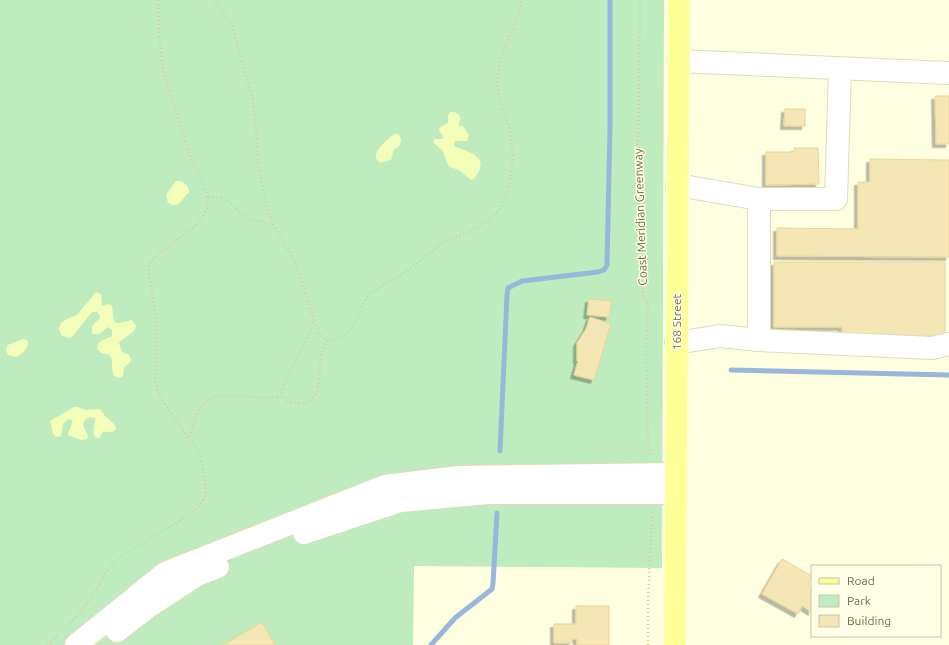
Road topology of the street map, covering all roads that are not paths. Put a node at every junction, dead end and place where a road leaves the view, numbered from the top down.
1 (679, 0) edge
2 (678, 61) junction
3 (840, 68) junction
4 (949, 73) edge
5 (677, 185) junction
6 (759, 199) junction
7 (759, 340) junction
8 (676, 343) junction
9 (949, 344) edge
10 (675, 484) junction
11 (67, 635) edge
12 (99, 645) edge
13 (675, 645) edge

1 - 2 main road, 168 Street
2 - 3 lane
2 - 5 main road, 168 Street
3 - 4 lane
3 - 6 lane
5 - 6 lane
5 - 8 main road, 168 Street
6 - 7 lane
7 - 8 lane
7 - 9 lane
8 - 10 main road, 168 Street
10 - 11 lane
10 - 12 lane
10 - 13 main road, 168 Street

